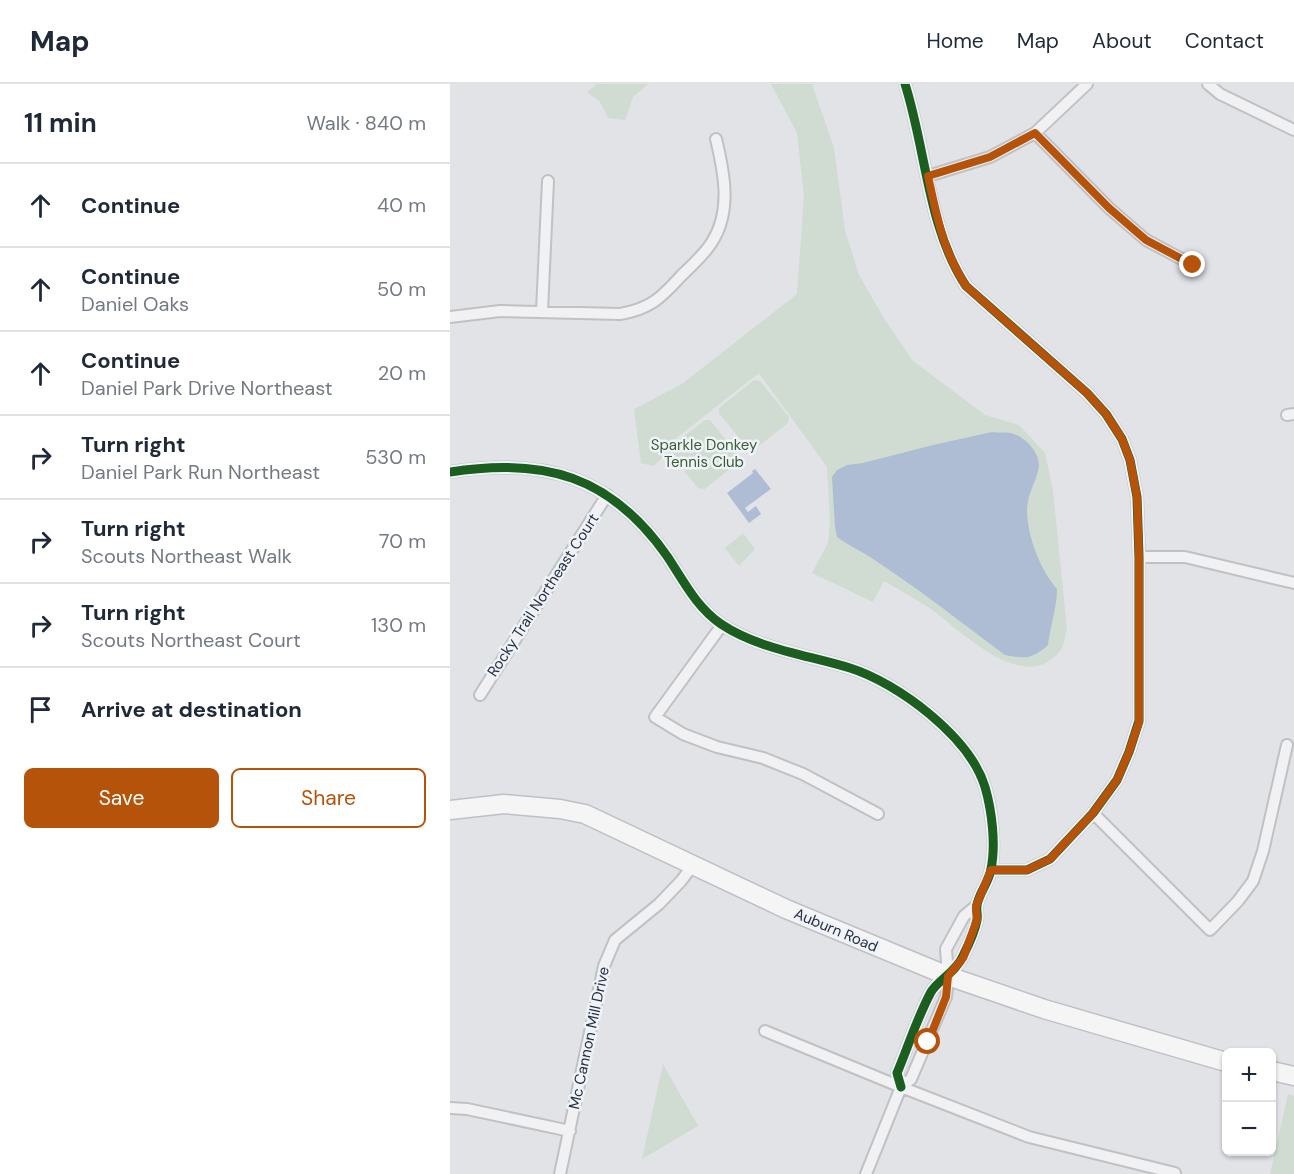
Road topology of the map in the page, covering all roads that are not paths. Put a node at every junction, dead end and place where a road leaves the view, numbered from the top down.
1 (905, 84) edge
2 (1087, 84) edge
3 (1208, 84) edge
4 (1294, 130) edge
5 (1035, 133) junction
6 (716, 139) dead end
7 (928, 176) junction
8 (548, 180) dead end
9 (1193, 265) dead end
10 (542, 311) junction
11 (450, 317) edge
12 (450, 472) edge
13 (607, 495) junction
14 (1139, 557) junction
15 (1294, 583) edge
16 (722, 625) junction
17 (480, 694) dead end
18 (1287, 744) dead end
19 (450, 810) edge
20 (1093, 813) junction
21 (878, 814) dead end
22 (694, 864) junction
23 (991, 870) junction
24 (976, 906) junction
25 (948, 976) junction
26 (765, 1030) dead end
27 (1222, 1061) edge
28 (1276, 1072) edge
29 (1294, 1076) edge
30 (901, 1087) junction
31 (450, 1108) edge
32 (570, 1131) junction
33 (1175, 1173) edge
34 (560, 1174) edge
35 (866, 1174) edge

1 - 7 street
2 - 5 street
3 - 4 street
5 - 7 street
5 - 9 street
6 - 10 street
7 - 14 street
8 - 10 street
10 - 11 street
12 - 13 street
13 - 16 street
13 - 17 street, Rocky Trail Northeast Court
14 - 15 street
14 - 20 street
16 - 21 street
16 - 23 street
18 - 20 street
19 - 22 main road, Auburn Road
20 - 23 street
22 - 25 main road, Auburn Road
22 - 32 street, Mc Cannon Mill Drive
23 - 24 street
24 - 25 street
24 - 25 street
25 - 27 main road, Auburn Road
25 - 30 street
25 - 30 street
26 - 30 street
28 - 29 main road
30 - 33 street
30 - 35 street
31 - 32 street
32 - 34 street, Mc Cannon Mill Drive

